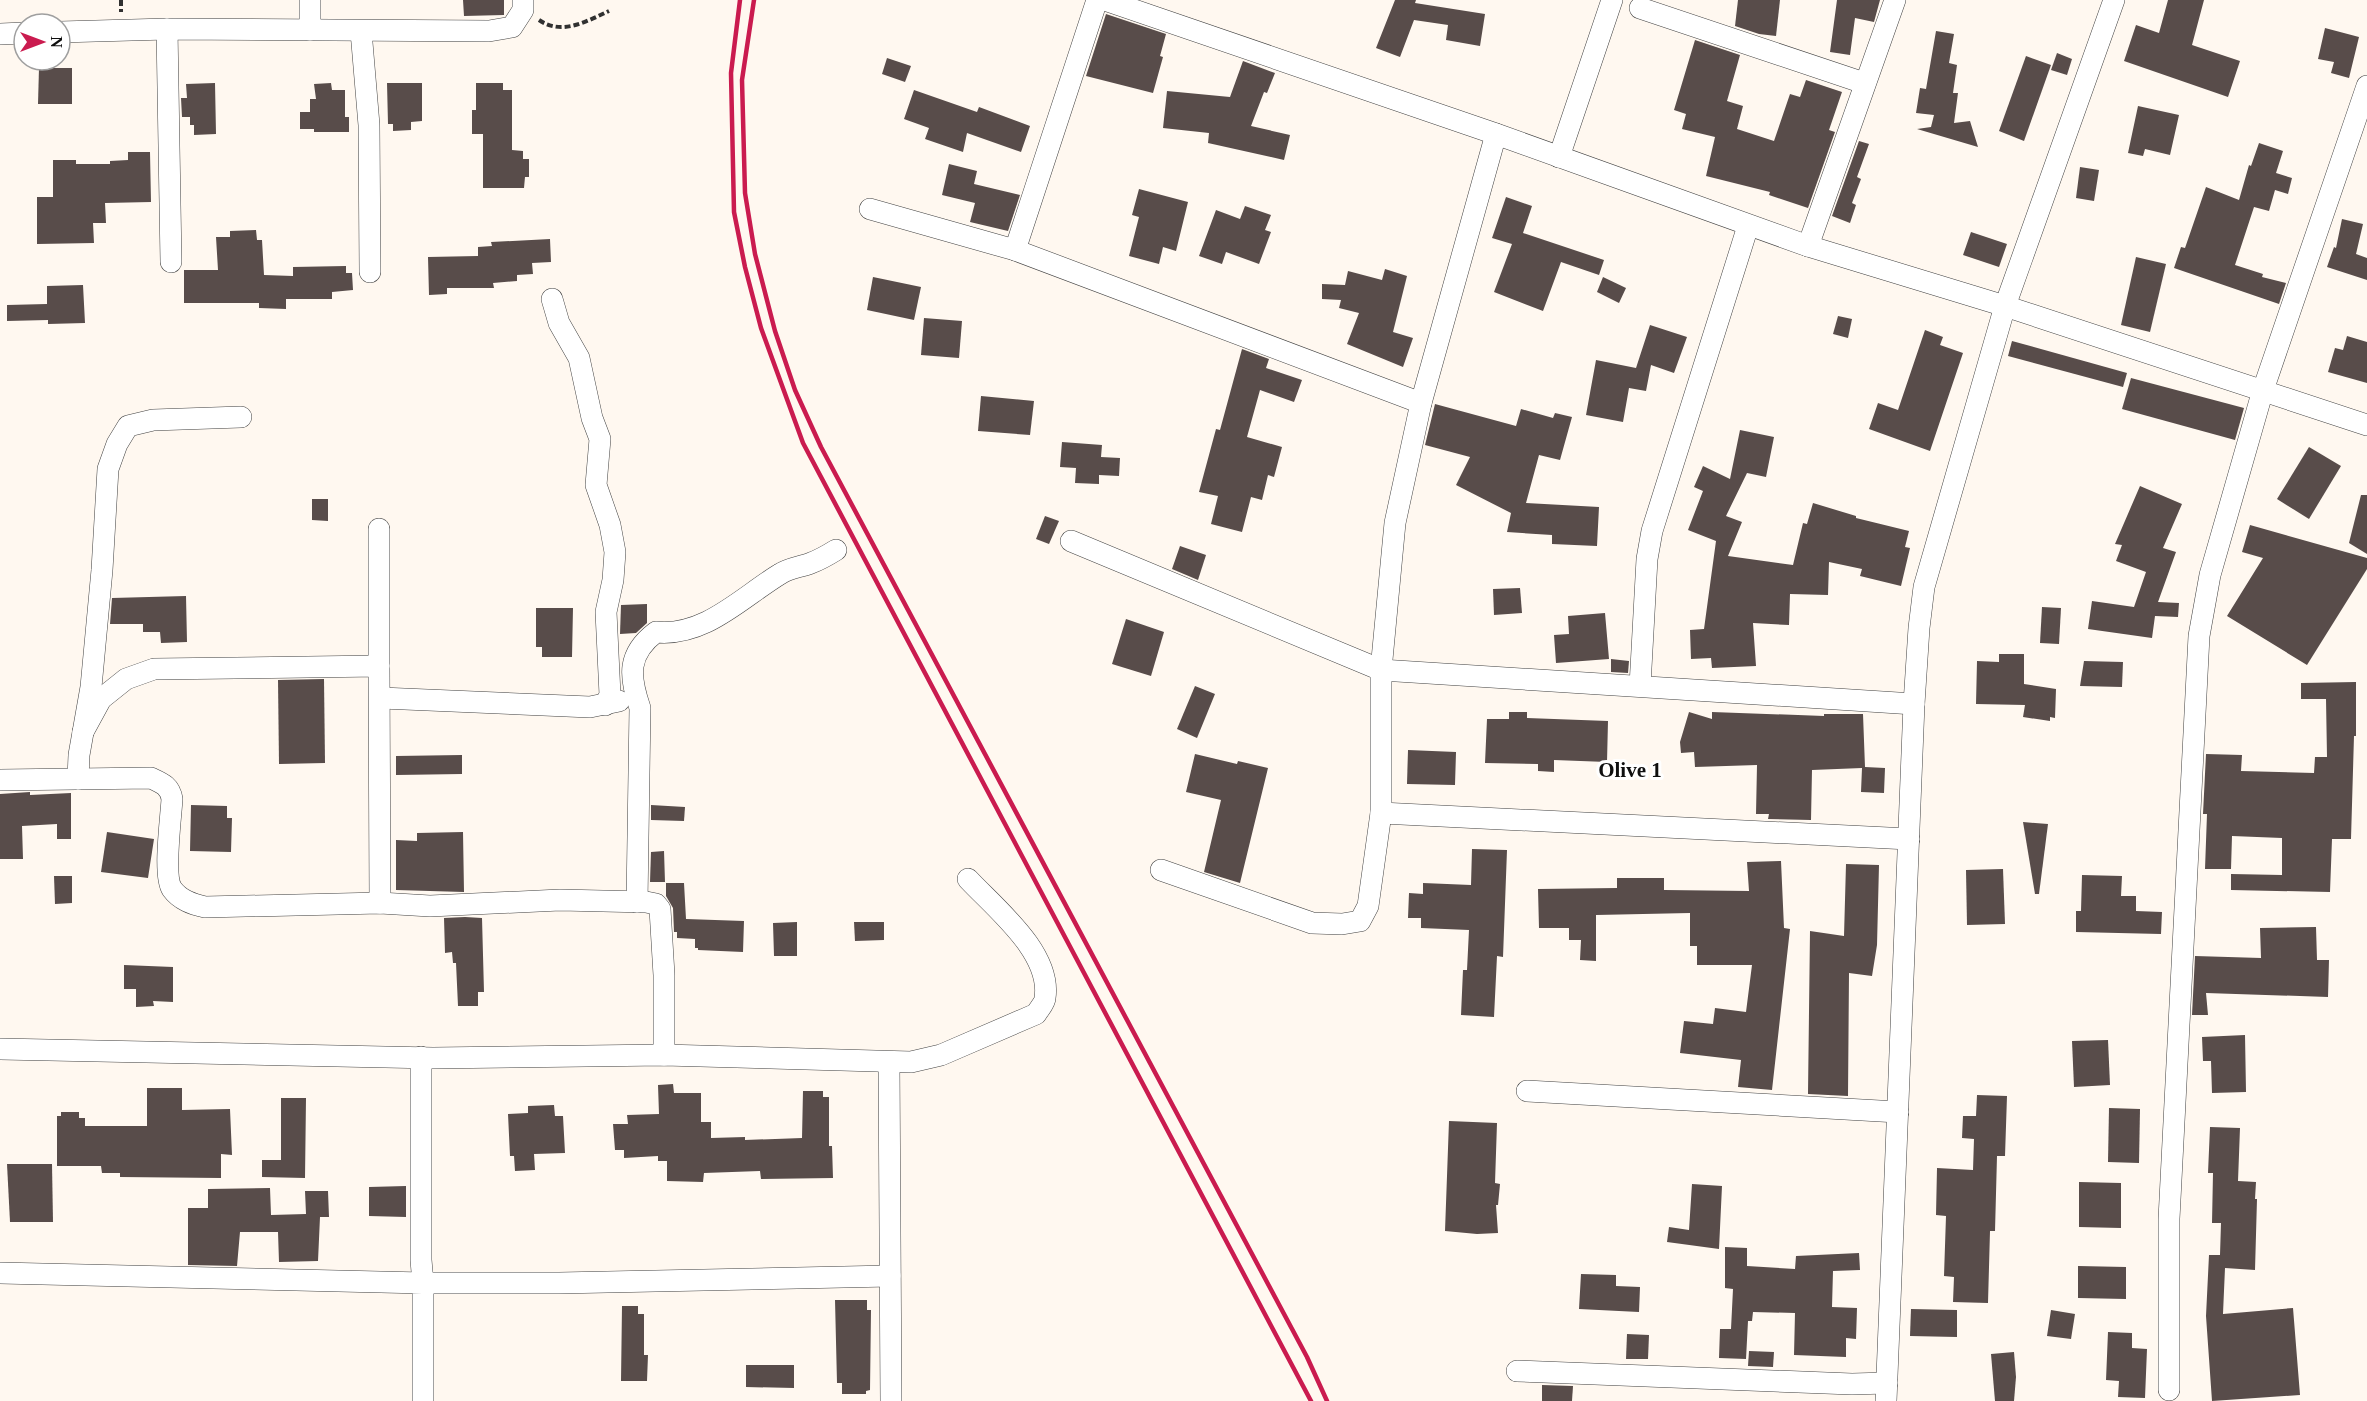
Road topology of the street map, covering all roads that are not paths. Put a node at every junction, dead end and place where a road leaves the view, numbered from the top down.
1 (310, 0) edge
2 (1097, 0) edge
3 (1105, 0) edge
4 (1612, 0) edge
5 (1895, 0) edge
6 (2114, 0) edge
7 (523, 5) edge
8 (1640, 8) dead end
9 (167, 29) junction
10 (309, 30) junction
11 (361, 31) junction
12 (72, 32) edge
13 (1864, 83) junction
14 (2367, 86) edge
15 (1496, 134) junction
16 (1559, 157) junction
17 (870, 209) dead end
18 (1748, 226) junction
19 (1808, 246) junction
20 (1015, 250) junction
21 (171, 262) dead end
22 (370, 272) dead end
23 (552, 299) dead end
24 (2005, 306) junction
25 (2263, 390) junction
26 (1421, 403) junction
27 (241, 417) dead end
28 (2367, 425) edge
29 (379, 529) dead end
30 (1071, 541) dead end
31 (836, 550) dead end
32 (379, 666) junction
33 (1381, 670) junction
34 (1640, 686) junction
35 (634, 690) junction
36 (381, 698) junction
37 (1914, 704) junction
38 (605, 705) junction
39 (83, 732) junction
40 (78, 779) junction
41 (0, 780) edge
42 (1381, 813) junction
43 (1909, 839) junction
44 (1161, 870) dead end
45 (968, 879) dead end
46 (638, 902) junction
47 (380, 903) junction
48 (0, 1049) edge
49 (664, 1055) junction
50 (422, 1057) junction
51 (889, 1062) junction
52 (1527, 1091) dead end
53 (1898, 1112) junction
54 (0, 1273) edge
55 (890, 1276) junction
56 (423, 1283) junction
57 (1517, 1371) dead end
58 (2169, 1390) dead end
59 (1887, 1392) edge
60 (423, 1401) edge
61 (891, 1401) edge

1 - 10 street
2 - 20 street
3 - 15 street
4 - 16 street
5 - 13 street
6 - 24 street
7 - 11 street
8 - 13 street
9 - 10 street
9 - 12 street
9 - 21 street
10 - 11 street
11 - 22 street
13 - 19 street
14 - 25 street
15 - 16 street
15 - 26 street
16 - 18 street
17 - 20 street
18 - 19 street
18 - 34 street
19 - 24 street
20 - 26 street
23 - 38 street
24 - 25 street
24 - 37 street
25 - 28 street
25 - 58 street
26 - 33 street
27 - 39 street
29 - 32 street
30 - 33 street
31 - 35 street
32 - 36 street
32 - 39 street
33 - 34 street
33 - 42 street
34 - 37 street
35 - 38 street
35 - 46 street
36 - 38 street
36 - 47 street
37 - 43 street
39 - 40 street
40 - 41 street
40 - 47 street
42 - 43 street
42 - 44 street
43 - 53 street
45 - 51 street
46 - 47 street
46 - 49 street
48 - 50 street
49 - 50 street
49 - 51 street
50 - 56 street
51 - 55 street
52 - 53 street
53 - 59 street
54 - 56 street
55 - 56 street
55 - 61 street
56 - 60 street
57 - 59 street

